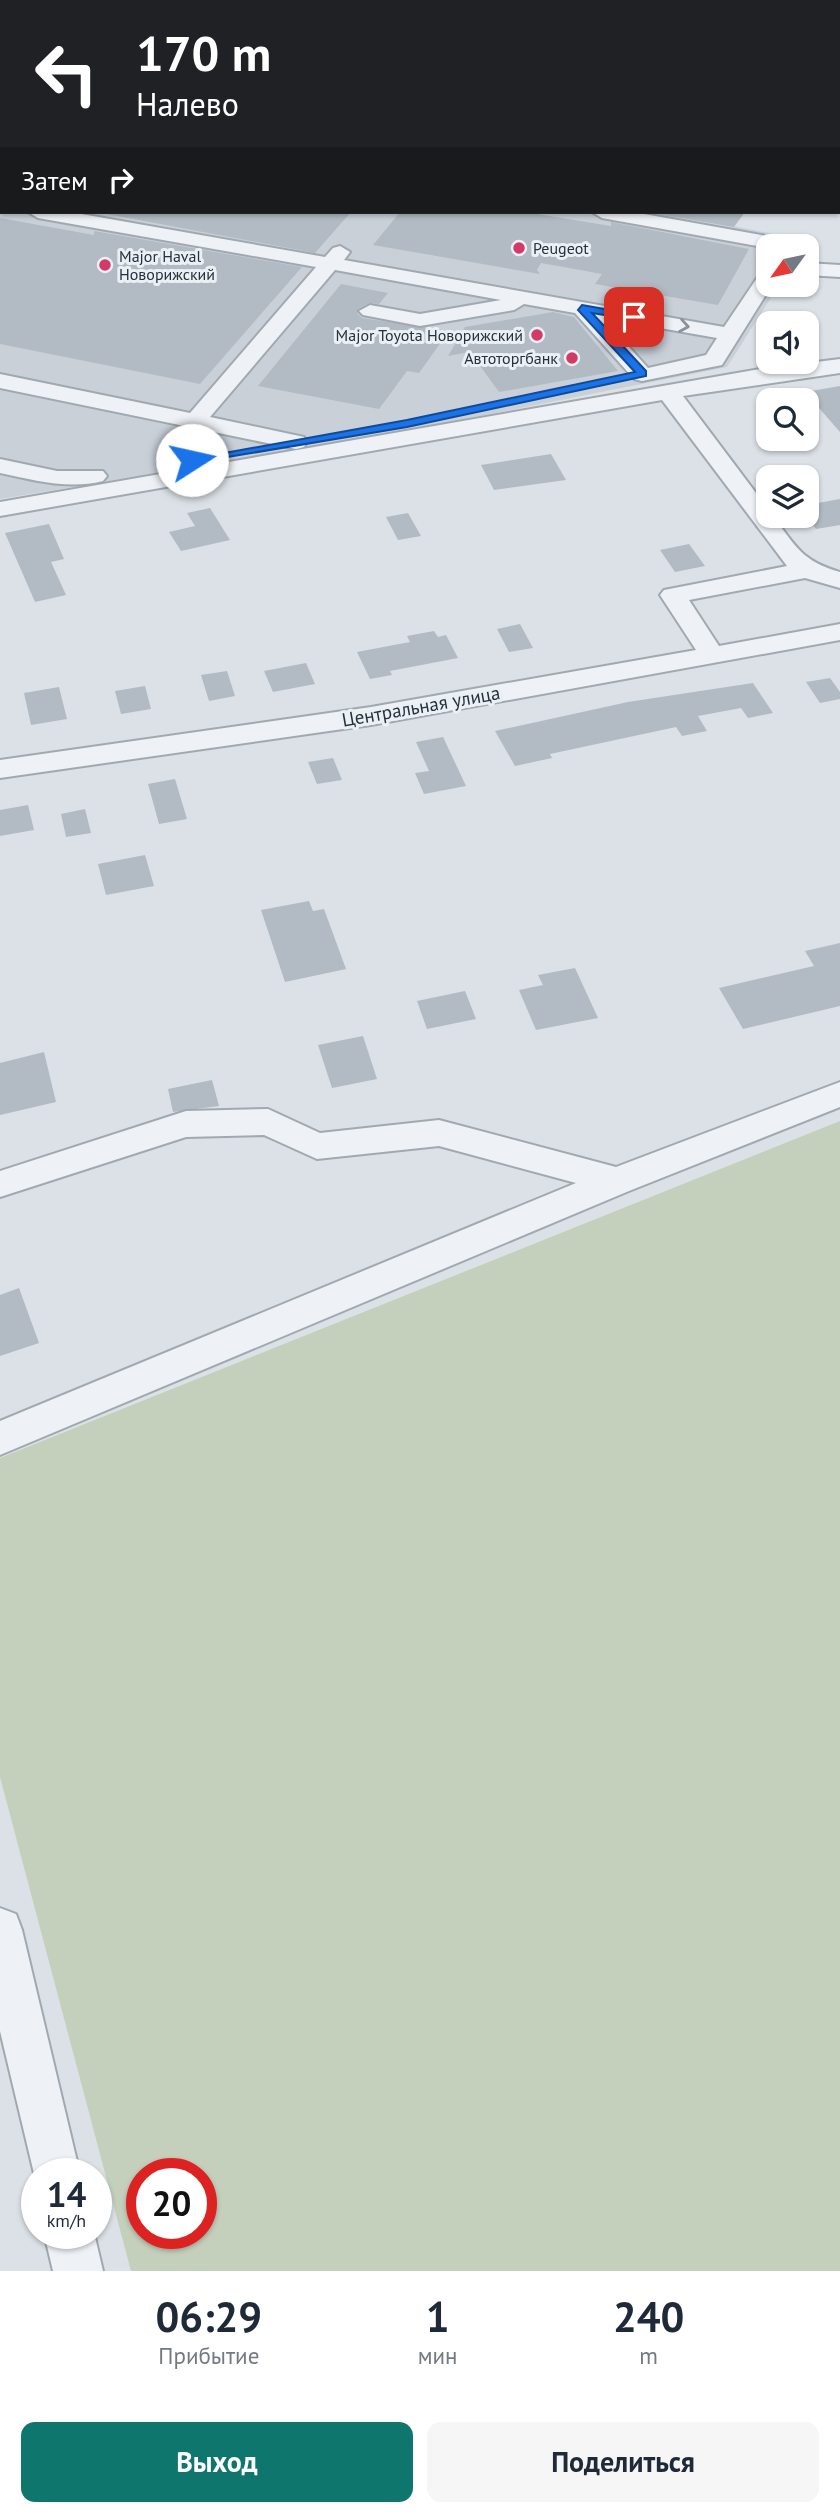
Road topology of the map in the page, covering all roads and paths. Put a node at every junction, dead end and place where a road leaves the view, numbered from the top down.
1 (51, 214) edge
2 (114, 214) edge
3 (613, 214) edge
4 (756, 240) edge
5 (335, 258) junction
6 (442, 276) junction
7 (756, 294) edge
8 (537, 300) junction
9 (582, 308) junction
10 (370, 311) dead end
11 (411, 318) junction
12 (735, 326) junction
13 (840, 366) edge
14 (642, 374) junction
15 (0, 381) edge
16 (668, 392) junction
17 (195, 421) junction
18 (296, 442) junction
19 (0, 466) edge
20 (0, 509) edge
21 (806, 570) junction
22 (840, 580) edge
23 (840, 632) edge
24 (712, 655) junction
25 (0, 768) edge
26 (840, 1094) edge
27 (617, 1181) junction
28 (0, 1184) edge
29 (0, 1438) edge
30 (0, 1930) edge
31 (52, 2158) edge
32 (73, 2249) edge
33 (78, 2271) edge

1 - 5 street
2 - 5 street
3 - 4 street
5 - 6 street
5 - 17 street
6 - 8 street
6 - 11 street
6 - 12 street
7 - 12 street
8 - 9 street
8 - 11 street
9 -> 12 street
9 - 14 street
10 - 11 street
12 - 14 street
13 - 16 street
14 - 18 street
15 - 17 street
16 - 20 street
16 - 21 street
17 - 18 street
18 - 19 street
21 - 22 street
21 - 24 street
23 - 24 street, Центральная улица
24 - 25 street, Центральная улица
26 - 27 street
27 - 28 street
27 - 29 street
30 - 31 street
32 - 33 street

